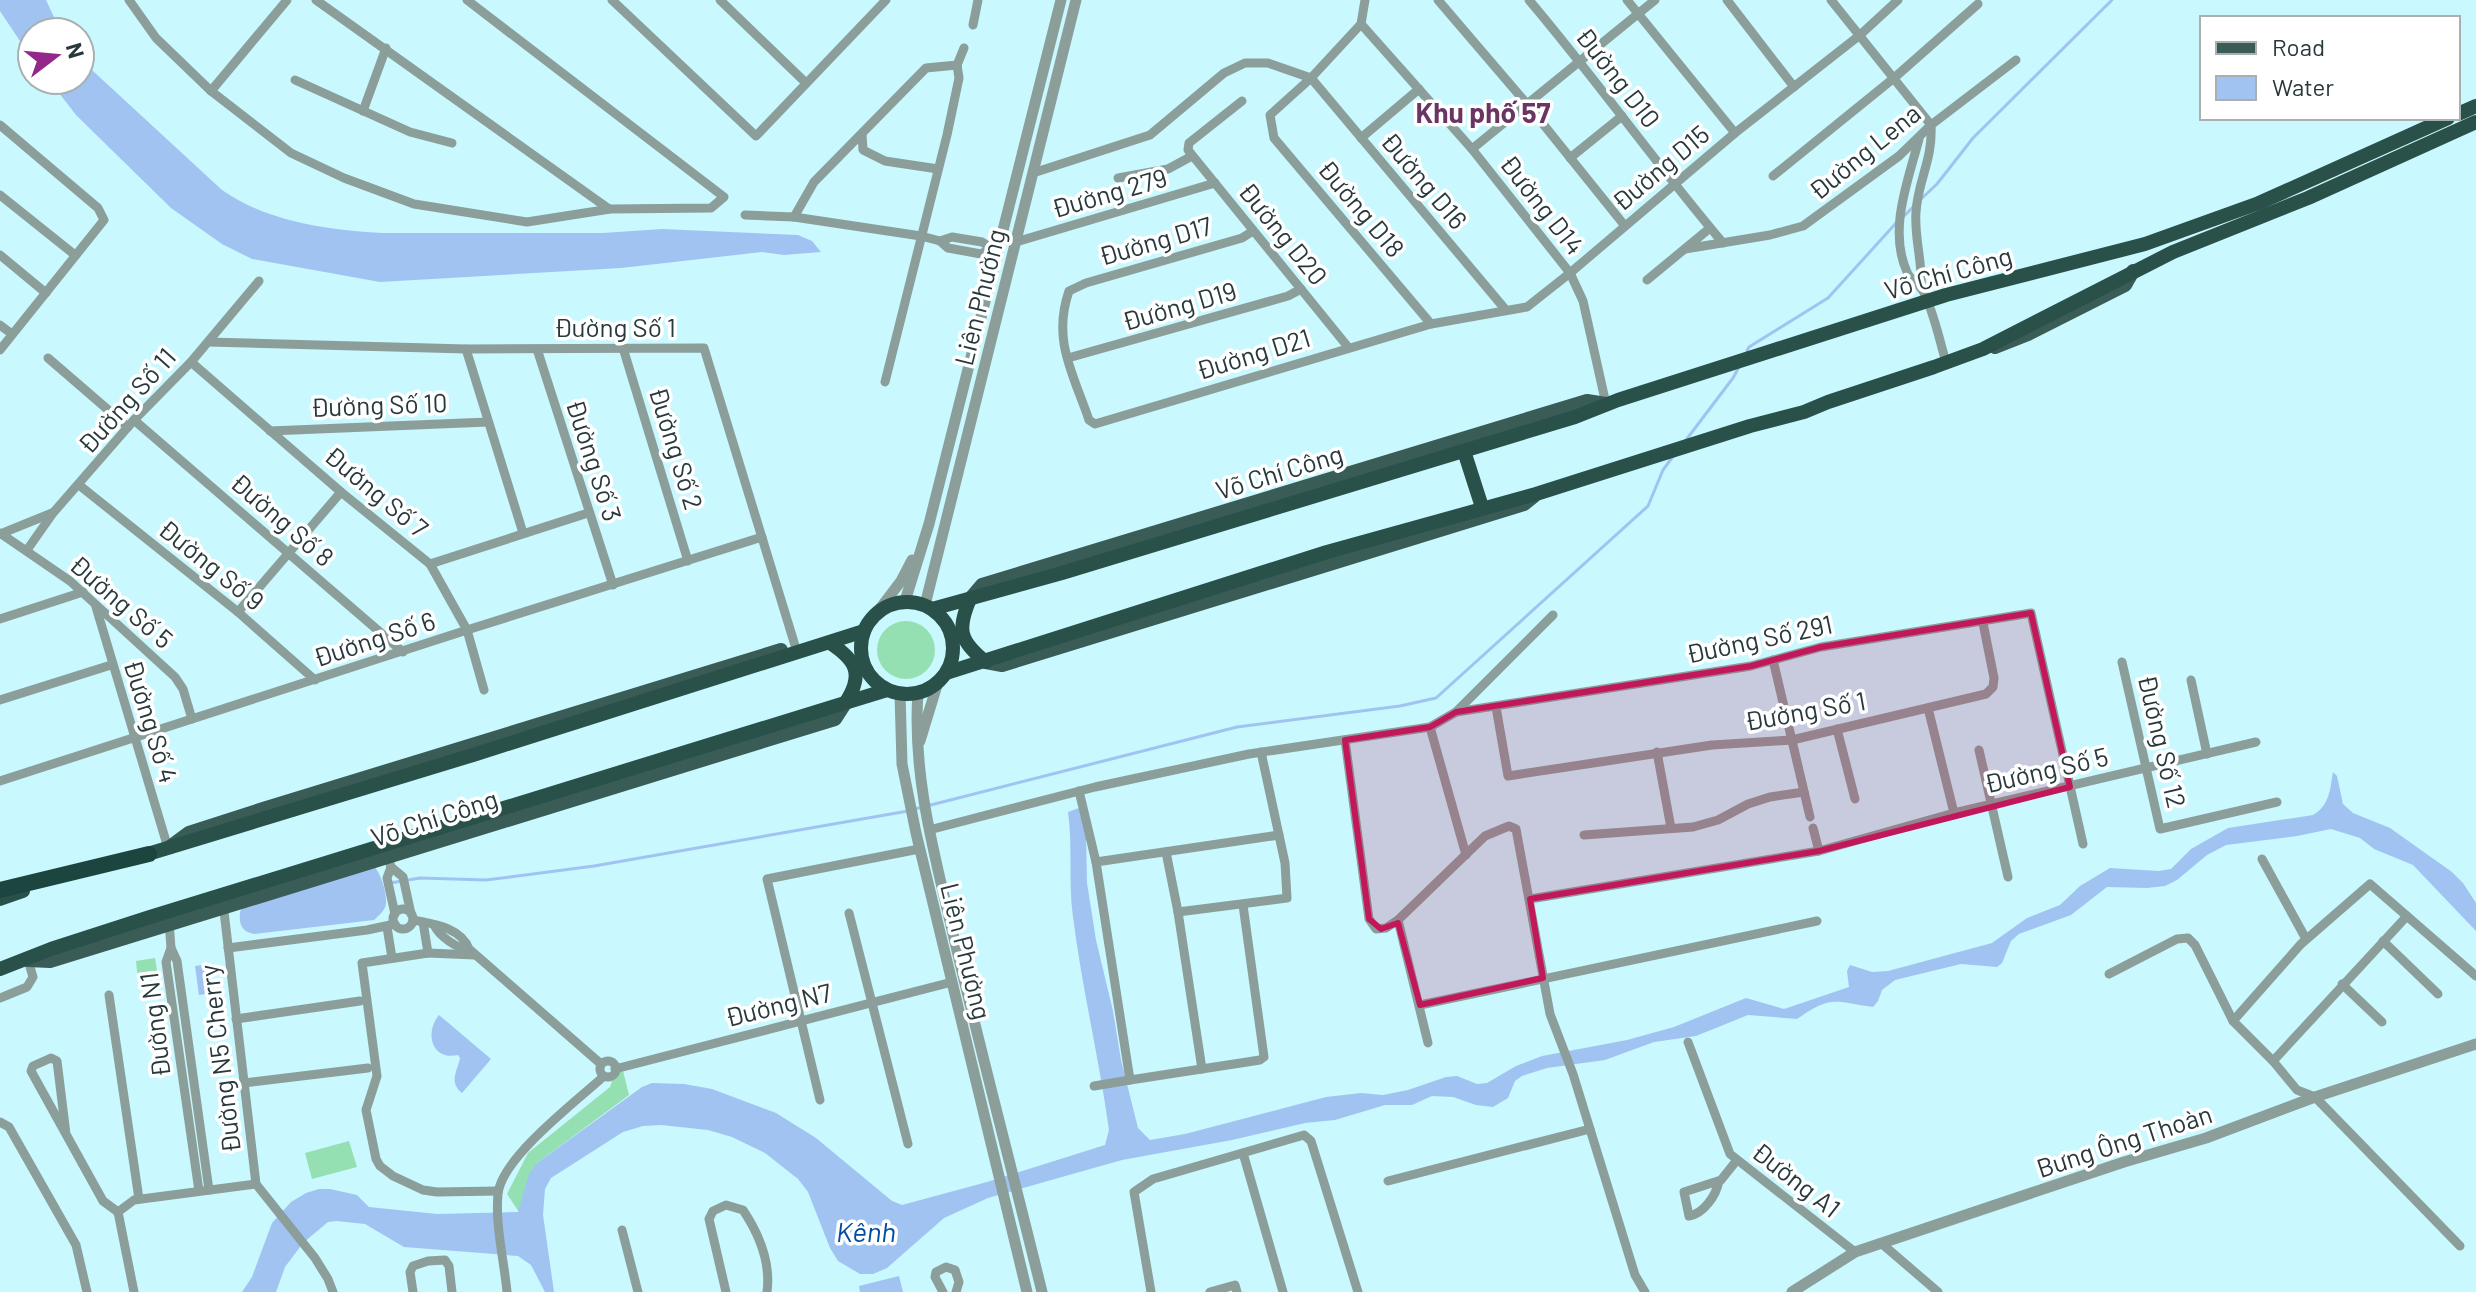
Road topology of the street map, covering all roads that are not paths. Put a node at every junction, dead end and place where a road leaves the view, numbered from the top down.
1 (129, 0) edge
2 (287, 0) edge
3 (316, 0) edge
4 (467, 0) edge
5 (612, 0) edge
6 (720, 0) edge
7 (886, 0) edge
8 (978, 0) edge
9 (1061, 0) edge
10 (1076, 0) edge
11 (1365, 0) edge
12 (1438, 0) edge
13 (1529, 0) edge
14 (1627, 0) edge
15 (1655, 0) edge
16 (1727, 0) edge
17 (1831, 0) edge
18 (1898, 0) edge
19 (1978, 4) dead end
20 (1639, 14) junction
21 (1361, 24) junction
22 (973, 25) dead end
23 (1860, 35) junction
24 (386, 48) junction
25 (964, 48) dead end
26 (2016, 60) dead end
27 (1581, 61) junction
28 (957, 65) junction
29 (1311, 78) junction
30 (1894, 78) junction
31 (295, 80) dead end
32 (806, 83) junction
33 (1794, 87) junction
34 (1419, 89) junction
35 (211, 91) junction
36 (1242, 101) dead end
37 (1527, 104) junction
38 (363, 111) junction
39 (1622, 116) junction
40 (2444, 120) edge
41 (2476, 122) edge
42 (0, 125) edge
43 (1931, 125) junction
44 (1735, 133) junction
45 (862, 134) junction
46 (1361, 138) junction
47 (1919, 139) junction
48 (452, 143) dead end
49 (1472, 149) junction
50 (1189, 152) junction
51 (1570, 158) junction
52 (938, 169) junction
53 (1033, 173) junction
54 (1773, 176) dead end
55 (1118, 178) dead end
56 (1215, 183) junction
57 (1674, 183) junction
58 (0, 195) edge
59 (610, 209) junction
60 (745, 215) dead end
61 (794, 217) junction
62 (1625, 226) junction
63 (1710, 228) junction
64 (1253, 231) junction
65 (921, 236) junction
66 (1723, 243) junction
67 (1015, 248) junction
68 (993, 249) junction
69 (1685, 249) junction
70 (0, 255) edge
71 (75, 255) junction
72 (1918, 257) junction
73 (1904, 262) junction
74 (1570, 273) junction
75 (1647, 280) dead end
76 (259, 281) dead end
77 (1301, 289) junction
78 (46, 293) junction
79 (1924, 295) junction
80 (1505, 309) junction
81 (1431, 324) junction
82 (0, 325) edge
83 (12, 334) junction
84 (208, 342) junction
85 (1348, 347) junction
86 (623, 348) junction
87 (466, 349) junction
88 (537, 349) junction
89 (0, 350) edge
90 (48, 358) dead end
91 (1068, 358) junction
92 (191, 362) junction
93 (1940, 364) junction
94 (885, 382) dead end
95 (1606, 404) junction
96 (488, 422) junction
97 (131, 423) junction
98 (270, 431) junction
99 (1464, 451) junction
100 (79, 485) junction
101 (341, 492) junction
102 (1536, 494) junction
103 (1482, 507) junction
104 (53, 513) junction
105 (588, 513) junction
106 (929, 524) junction
107 (523, 533) junction
108 (0, 534) edge
109 (762, 537) junction
110 (27, 550) junction
111 (289, 552) junction
112 (688, 561) junction
113 (430, 564) junction
114 (613, 585) junction
115 (83, 592) junction
116 (970, 599) junction
117 (905, 601) junction
118 (933, 606) junction
119 (96, 607) junction
120 (879, 610) junction
121 (238, 612) junction
122 (1553, 615) dead end
123 (0, 619) edge
124 (1983, 623) junction
125 (467, 630) junction
126 (858, 633) junction
127 (830, 643) junction
128 (403, 652) junction
129 (797, 652) junction
130 (1773, 660) junction
131 (986, 662) junction
132 (2122, 662) dead end
133 (111, 665) junction
134 (947, 674) junction
135 (315, 680) junction
136 (2191, 680) dead end
137 (484, 690) dead end
138 (887, 692) junction
139 (918, 692) junction
140 (0, 700) edge
141 (846, 702) junction
142 (1496, 707) junction
143 (1928, 708) junction
144 (1456, 712) junction
145 (192, 719) junction
146 (1430, 727) junction
147 (1837, 729) junction
148 (134, 738) junction
149 (1345, 740) junction
150 (1792, 740) junction
151 (2256, 742) dead end
152 (1979, 750) dead end
153 (1261, 752) junction
154 (1657, 752) junction
155 (2207, 754) junction
156 (917, 761) junction
157 (2145, 769) junction
158 (0, 781) edge
159 (2070, 787) junction
160 (1079, 791) junction
161 (1804, 792) junction
162 (1855, 799) dead end
163 (2277, 802) dead end
164 (1991, 805) junction
165 (1954, 813) junction
166 (1810, 817) dead end
167 (1671, 828) junction
168 (1813, 828) dead end
169 (929, 830) junction
170 (1279, 835) junction
171 (1584, 835) dead end
172 (2083, 844) dead end
173 (168, 848) junction
174 (919, 849) junction
175 (1819, 851) junction
176 (1166, 852) junction
177 (149, 854) junction
178 (1466, 855) junction
179 (389, 858) junction
180 (2262, 859) dead end
181 (1096, 862) junction
182 (2008, 877) dead end
183 (0, 890) edge
184 (0, 899) edge
185 (1530, 899) junction
186 (223, 901) junction
187 (1243, 905) junction
188 (1178, 912) junction
189 (849, 913) dead end
190 (2407, 916) junction
191 (168, 918) junction
192 (416, 919) junction
193 (1398, 920) junction
194 (1817, 921) dead end
195 (392, 922) junction
196 (2306, 939) junction
197 (2383, 941) junction
198 (228, 948) junction
199 (472, 952) junction
200 (428, 953) junction
201 (392, 958) junction
202 (28, 960) junction
203 (0, 969) edge
204 (2109, 974) dead end
205 (2476, 976) edge
206 (1543, 978) junction
207 (952, 982) junction
208 (2342, 984) junction
209 (2438, 994) dead end
210 (109, 995) dead end
211 (0, 998) edge
212 (360, 1001) dead end
213 (874, 1003) junction
214 (1420, 1005) junction
215 (236, 1019) junction
216 (800, 1021) junction
217 (2233, 1021) junction
218 (2382, 1022) dead end
219 (1688, 1042) dead end
220 (1428, 1043) dead end
221 (2476, 1044) edge
222 (2273, 1061) junction
223 (601, 1064) junction
224 (368, 1068) dead end
225 (615, 1069) junction
226 (1202, 1069) junction
227 (604, 1076) junction
228 (1129, 1080) junction
229 (244, 1083) junction
230 (1098, 1085) dead end
231 (2315, 1097) junction
232 (820, 1100) dead end
233 (0, 1122) edge
234 (1590, 1129) junction
235 (66, 1134) junction
236 (908, 1144) dead end
237 (1243, 1153) junction
238 (1737, 1160) junction
239 (1388, 1181) dead end
240 (1719, 1181) dead end
241 (256, 1184) junction
242 (204, 1191) junction
243 (498, 1191) junction
244 (139, 1199) junction
245 (118, 1212) junction
246 (622, 1230) dead end
247 (1881, 1243) junction
248 (2460, 1246) dead end
249 (1855, 1252) junction
250 (87, 1292) edge
251 (134, 1292) edge
252 (333, 1292) edge
253 (413, 1292) edge
254 (452, 1292) edge
255 (507, 1292) edge
256 (638, 1292) edge
257 (726, 1292) edge
258 (767, 1292) edge
259 (943, 1292) edge
260 (956, 1292) edge
261 (1027, 1292) edge
262 (1042, 1292) edge
263 (1151, 1292) edge
264 (1210, 1292) edge
265 (1237, 1292) edge
266 (1283, 1292) edge
267 (1358, 1292) edge
268 (1645, 1292) edge
269 (1792, 1292) edge
270 (1938, 1292) edge

1 - 35 street
2 - 35 street
3 - 24 street
4 - 59 street
5 - 32 street
6 - 32 street
7 - 32 street
8 - 22 street
9 - 68 street, Liên Phường
10 - 53 street, Liên Phường
11 - 21 street
12 - 37 street
13 - 27 street, Đường D10
14 - 20 street
15 - 20 street
16 - 33 street
17 - 23 street
18 - 23 street, Đường D15
19 - 30 street
20 - 27 street
20 - 44 street
21 - 29 street
21 - 34 street, Đường D14
23 - 30 street
23 - 33 street, Đường D15
24 - 38 street
24 - 59 street
25 - 28 street
26 - 43 street, Đường Lena
27 - 37 street
27 - 39 street, Đường D10
28 - 45 street
28 - 52 street
29 - 46 street, Đường D16
29 - 53 street
29 - 81 street, Đường D18
30 - 43 street
30 - 54 street
31 - 38 street
33 - 44 street, Đường D15
34 - 46 street
34 - 49 street, Đường D14
35 - 59 street
36 - 50 street
37 - 49 street
37 - 51 street
38 - 48 street
39 - 51 street
39 - 57 street, Đường D10
40 - 79 highway, Võ Chí Công
41 - 93 highway
42 - 71 street
43 - 47 street, Đường Lena
43 - 72 street
44 - 57 street, Đường D15
45 - 52 street
45 - 61 street
46 - 80 street, Đường D16
47 - 66 street, Đường Lena
47 - 73 street
49 - 74 street, Đường D14
50 - 55 street
50 - 56 street, Đường D20
51 - 62 street
52 - 65 street
53 - 67 street, Liên Phường
56 - 64 street, Đường D20
56 - 67 street, Đường 279
57 - 62 street, Đường D15
57 - 63 street, Đường D10
58 - 71 street
60 - 61 street
61 - 65 street
62 - 74 street, Đường D15
63 - 66 street, Đường D10
63 - 69 street
64 - 77 street, Đường D20
64 - 91 street, Đường D17
65 - 68 street
65 - 94 street
66 - 69 street, Đường Lena
67 - 68 street
67 - 118 street, Liên Phường
68 - 106 street, Liên Phường
69 - 75 street
70 - 78 street
71 - 78 street
72 - 73 street
72 - 79 street
73 - 79 street
74 - 80 street, Đường D15
74 - 95 street, Đường D14
76 - 84 street, Đường Số 11
77 - 85 street, Đường D20
77 - 91 street, Đường D19
78 - 83 street
79 - 93 street
79 - 95 highway, Võ Chí Công
80 - 81 street, Đường D15
81 - 85 street, Đường D21
82 - 83 street
83 - 89 street
84 - 87 street, Đường Số 1
84 - 92 street, Đường Số 11
85 - 91 street, Đường D21
86 - 88 street, Đường Số 1
86 - 109 street, Đường Số 1
86 - 112 street, Đường Số 2
87 - 88 street, Đường Số 1
87 - 96 street
88 - 105 street, Đường Số 3
90 - 97 street, Đường Số 8
92 - 97 street, Đường Số 11
92 - 98 street, Đường Số 7
93 - 102 highway
95 - 99 highway, Võ Chí Công
95 - 116 main road, Võ Chí Công
96 - 98 street, Đường Số 10
96 - 107 street
97 - 100 street, Đường Số 11
97 - 111 street, Đường Số 8
98 - 101 street, Đường Số 7
99 - 103 highway
99 - 116 highway, Võ Chí Công
100 - 104 street, Đường Số 11
100 - 121 street, Đường Số 9
101 - 111 street
101 - 113 street, Đường Số 7
102 - 103 highway
102 - 131 main road
103 - 131 highway
104 - 108 street
104 - 110 street, Đường Số 11
105 - 107 street
105 - 114 street, Đường Số 3
106 - 117 street, Liên Phường
106 - 120 street
107 - 113 street
108 - 110 street, Đường Số 5
109 - 112 street, Đường Số 6
109 - 129 street, Đường Số 1
110 - 115 street, Đường Số 5
111 - 121 street
111 - 128 street, Đường Số 8
112 - 114 street, Đường Số 6
113 - 125 street, Đường Số 7
114 - 125 street, Đường Số 6
115 - 119 street, Đường Số 5
115 - 123 street
116 - 118 highway, Võ Chí Công
116 - 131 highway
117 - 118 highway
117 - 120 highway
118 - 134 highway
119 - 133 street, Đường Số 4
119 - 145 street, Đường Số 5
120 - 126 highway
121 - 135 street, Đường Số 9
122 - 144 street
124 - 130 street, Đường Số 291
124 - 143 street, Đường Số 1
124 - 159 street, Đường Số 291
125 - 128 street, Đường Số 6
125 - 137 street, Đường Số 7
126 - 127 highway, Võ Chí Công
126 - 138 highway
127 - 129 highway, Võ Chí Công
127 - 141 highway
128 - 135 street, Đường Số 6
129 - 173 highway, Võ Chí Công
130 - 142 street, Đường Số 291
130 - 150 street
131 - 134 highway
132 - 157 street, Đường Số 12
133 - 140 street
133 - 148 street, Đường Số 4
134 - 139 highway
134 - 156 street
135 - 145 street, Đường Số 6
136 - 155 street
138 - 139 highway
138 - 141 highway, Võ Chí Công
138 - 174 street, Liên Phường
139 - 156 street, Liên Phường
141 - 179 highway, Võ Chí Công
142 - 144 street, Đường Số 291
142 - 154 street, Đường Số 1
143 - 147 street, Đường Số 1
143 - 165 street
144 - 146 street
145 - 148 street, Đường Số 6
146 - 149 street
146 - 178 street
147 - 150 street, Đường Số 1
147 - 162 street
148 - 158 street, Đường Số 6
148 - 173 street, Đường Số 4
149 - 153 street
149 - 193 street
150 - 154 street, Đường Số 1
150 - 161 street
151 - 155 street, Đường Số 5
152 - 164 street
153 - 160 street
153 - 170 street
154 - 167 street
155 - 157 street, Đường Số 5
156 - 169 street, Liên Phường
157 - 159 street, Đường Số 5
157 - 163 street, Đường Số 12
159 - 164 street, Đường Số 5
159 - 172 street
160 - 169 street
160 - 181 street
161 - 166 street
161 - 167 street
164 - 165 street, Đường Số 5
164 - 182 street
165 - 175 street, Đường Số 5
167 - 171 street
168 - 175 street
169 - 262 street, Liên Phường
170 - 176 street
170 - 187 street
173 - 177 highway, Võ Chí Công
174 - 207 street, Liên Phường
174 - 216 street
175 - 185 street, Đường Số 5
176 - 181 street
176 - 188 street
177 - 183 highway
177 - 184 highway, Võ Chí Công
178 - 185 street
178 - 193 street
179 - 186 highway, Võ Chí Công
179 - 192 street
179 - 195 street
180 - 196 street
181 - 228 street
185 - 206 street
186 - 191 highway, Võ Chí Công
186 - 198 street, Đường N5 Cherry
187 - 188 street
187 - 226 street
188 - 226 street
189 - 213 street
190 - 196 street
190 - 197 street
190 - 205 street
191 - 202 highway, Võ Chí Công
191 - 242 street, Đường N1
192 - 195 street
192 - 195 street
192 - 199 street
192 - 200 street
193 - 214 street
194 - 206 street
195 - 198 street
195 - 201 street
196 - 217 street
197 - 208 street
197 - 209 street
198 - 215 street, Đường N5 Cherry
199 - 200 street
199 - 223 street
200 - 201 street
201 - 243 street
202 - 203 highway, Võ Chí Công
202 - 211 street
204 - 217 street
206 - 214 street
206 - 234 street
207 - 213 street, Đường N7
207 - 261 street, Liên Phường
208 - 218 street
208 - 222 street
210 - 244 street
212 - 215 street
213 - 216 street, Đường N7
213 - 236 street
214 - 220 street
215 - 229 street, Đường N5 Cherry
216 - 225 street, Đường N7
216 - 232 street
217 - 222 street
219 - 238 street, Đường A1
221 - 231 street, Bưng Ông Thoàn
222 - 231 street
223 - 225 street
223 - 227 street
224 - 229 street
225 - 227 street
226 - 228 street
227 - 243 street
228 - 230 street
229 - 241 street, Đường N5 Cherry
231 - 247 street, Bưng Ông Thoàn
231 - 248 street
233 - 250 street
234 - 239 street
234 - 268 street
235 - 235 street
235 - 245 street
237 - 263 street
237 - 266 street
237 - 267 street
238 - 240 street
238 - 249 street, Đường A1
241 - 242 street
241 - 252 street, Đường N5 Cherry
242 - 244 street
243 - 255 street
244 - 245 street
245 - 251 street
246 - 256 street
247 - 249 street, Bưng Ông Thoàn
247 - 270 street
249 - 269 street, Bưng Ông Thoàn
253 - 254 street
257 - 258 street
259 - 260 street
264 - 265 street

